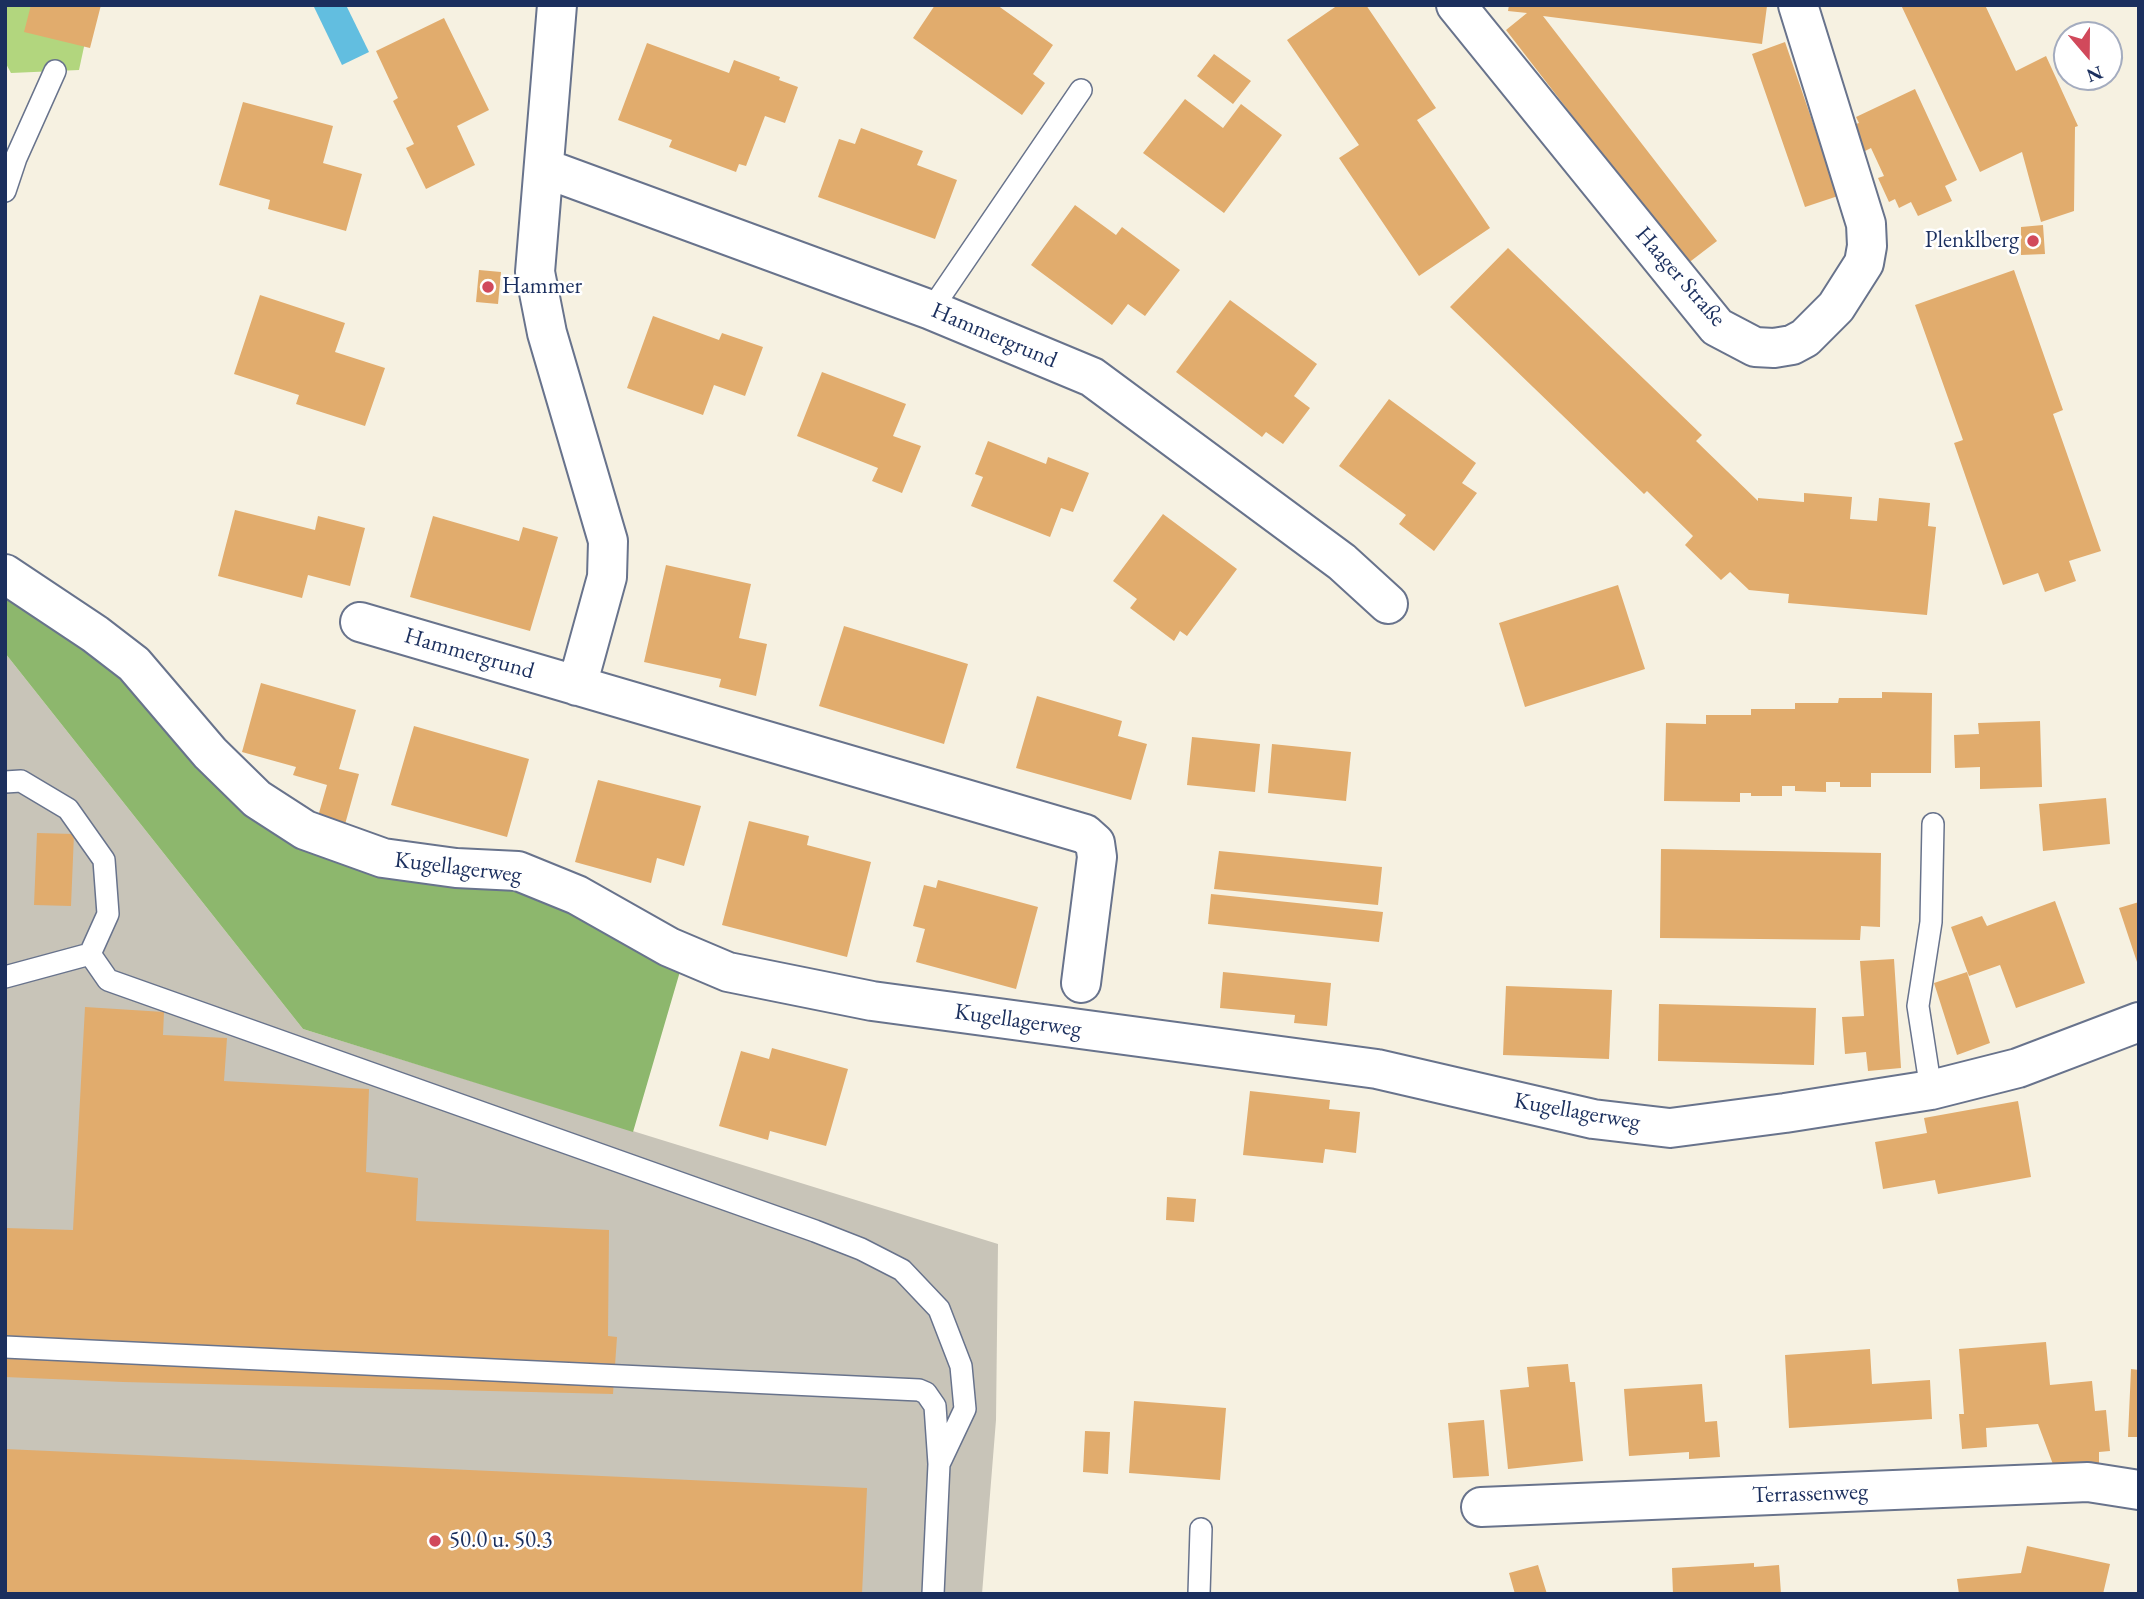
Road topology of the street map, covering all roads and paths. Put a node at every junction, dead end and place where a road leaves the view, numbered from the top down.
1 (556, 5) edge
2 (1455, 5) edge
3 (1798, 5) edge
4 (55, 71) dead end
5 (1081, 90) dead end
6 (544, 168) junction
7 (5, 191) edge
8 (931, 310) junction
9 (5, 574) edge
10 (1388, 604) dead end
11 (360, 622) dead end
12 (577, 686) junction
13 (5, 782) edge
14 (1933, 824) dead end
15 (90, 954) junction
16 (5, 977) edge
17 (1081, 983) dead end
18 (2139, 1022) edge
19 (1931, 1090) junction
20 (5, 1347) edge
21 (939, 1464) junction
22 (2139, 1490) edge
23 (1481, 1507) dead end
24 (1201, 1529) dead end
25 (933, 1594) edge
26 (1199, 1594) edge

1 - 6 street
2 - 3 street, Haager Straße
4 - 7 lane
5 - 8 lane
6 - 8 street, Hammergrund
6 - 12 street
8 - 10 street, Hammergrund
9 - 19 street, Kugellagerweg
11 - 12 street, Hammergrund
12 - 17 street, Hammergrund
13 - 15 lane
14 - 19 lane
15 - 16 lane
15 - 21 lane
18 - 19 street, Kugellagerweg
20 - 21 lane
21 - 25 lane
22 - 23 street, Terrassenweg
24 - 26 lane

